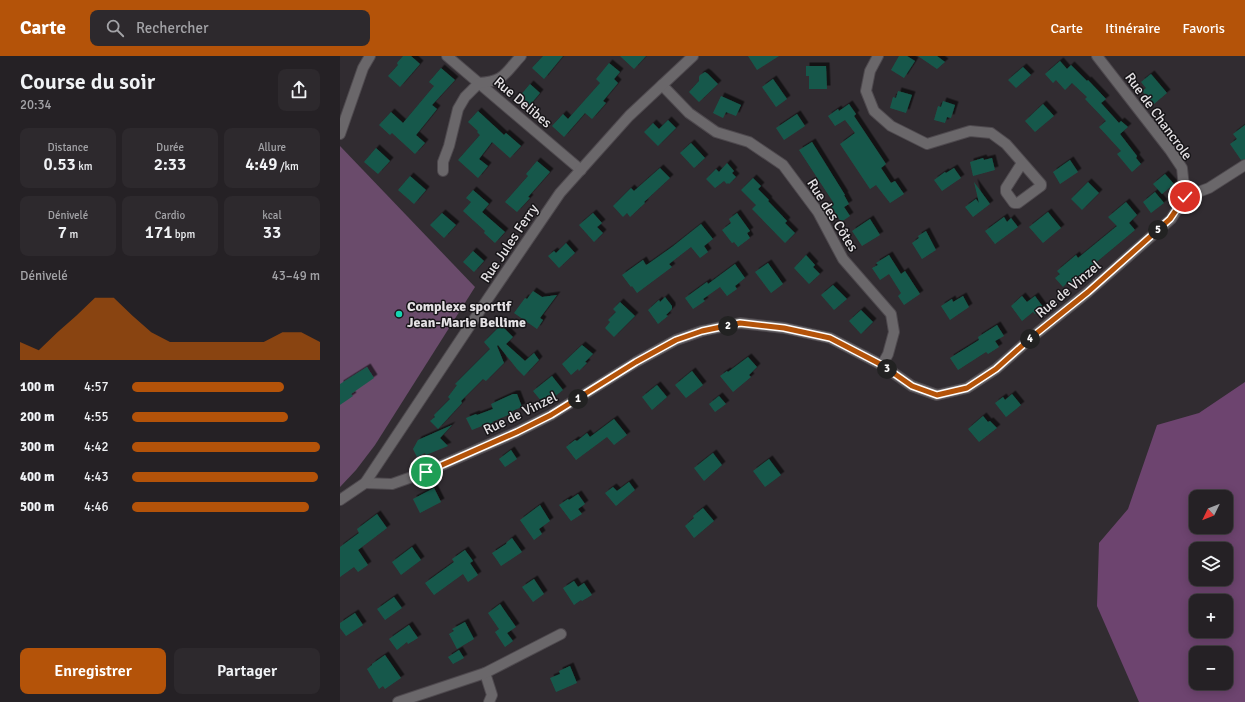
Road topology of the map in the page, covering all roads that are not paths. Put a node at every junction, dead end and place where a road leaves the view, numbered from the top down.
1 (370, 56) edge
2 (447, 56) edge
3 (521, 56) edge
4 (693, 56) edge
5 (878, 56) edge
6 (1097, 56) edge
7 (479, 83) junction
8 (662, 85) junction
9 (340, 134) edge
10 (1022, 163) dead end
11 (1245, 165) edge
12 (581, 170) junction
13 (443, 172) dead end
14 (1185, 197) junction
15 (882, 365) junction
16 (366, 483) junction
17 (340, 500) edge
18 (561, 634) dead end
19 (485, 673) junction
20 (398, 702) edge
21 (489, 702) edge

1 - 9 street
2 - 7 street, Rue Delibes
3 - 7 street
4 - 8 street, Rue Jules Ferry
5 - 10 street
6 - 14 street, Rue de Chancrole
7 - 12 street, Rue Delibes
7 - 13 street
8 - 12 street, Rue Jules Ferry
8 - 15 street, Rue des Côtes
11 - 14 street
12 - 16 street, Rue Jules Ferry
14 - 15 street, Rue de Vinzel
15 - 16 street, Rue de Vinzel
16 - 17 street, Rue Jules Ferry
18 - 19 street
19 - 20 street
19 - 21 street

